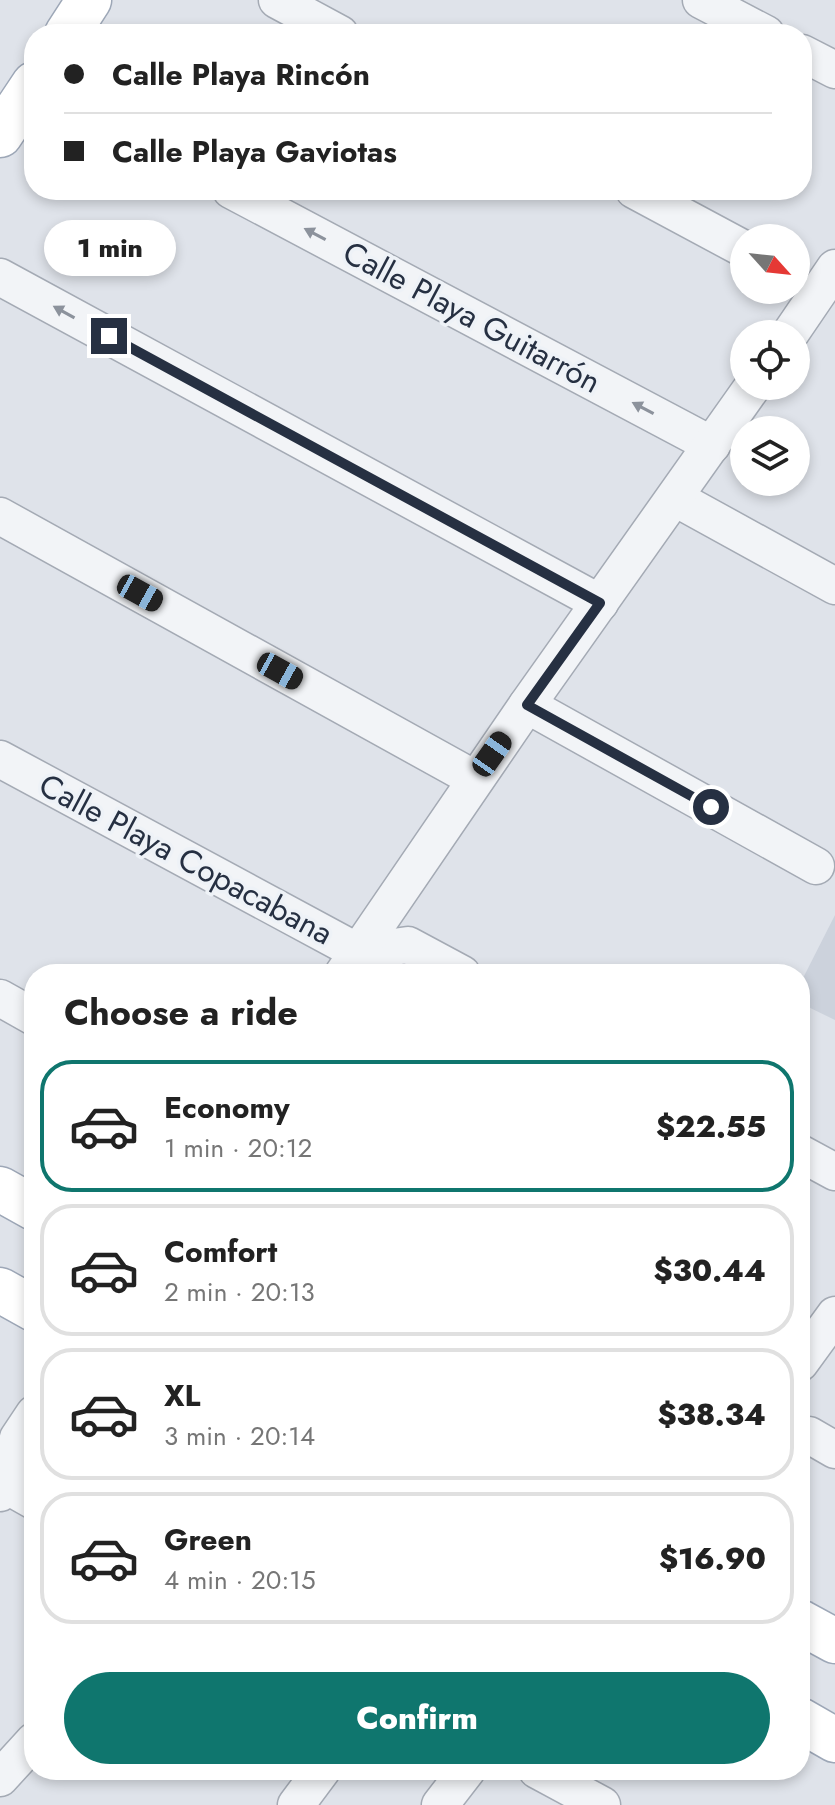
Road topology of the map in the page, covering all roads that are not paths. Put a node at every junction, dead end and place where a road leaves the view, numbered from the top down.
1 (89, 0) edge
2 (277, 0) edge
3 (701, 0) edge
4 (73, 24) edge
5 (321, 24) edge
6 (747, 24) edge
7 (812, 58) edge
8 (835, 70) edge
9 (250, 200) edge
10 (653, 200) edge
11 (730, 241) edge
12 (0, 277) edge
13 (822, 283) edge
14 (799, 320) edge
15 (743, 400) edge
16 (712, 445) junction
17 (675, 498) junction
18 (0, 516) edge
19 (835, 586) edge
20 (600, 603) junction
21 (527, 705) junction
22 (0, 759) edge
23 (475, 779) junction
24 (816, 866) dead end
25 (351, 963) edge
26 (443, 964) edge
27 (0, 998) edge
28 (24, 1011) edge
29 (810, 1158) edge
30 (835, 1172) edge
31 (0, 1189) edge
32 (24, 1202) edge
33 (0, 1290) edge
34 (24, 1303) edge
35 (835, 1315) edge
36 (810, 1349) edge
37 (810, 1627) edge
38 (835, 1641) edge
39 (810, 1726) edge
40 (835, 1740) edge
41 (24, 1752) edge
42 (0, 1778) edge
43 (315, 1780) edge
44 (459, 1780) edge
45 (556, 1780) edge
46 (296, 1805) edge
47 (440, 1805) edge
48 (602, 1805) edge

1 - 4 main road
2 - 5 street
3 - 6 street
7 - 8 street
16 -> 9 street, Calle Playa Guitarrón
10 - 11 street
20 -> 12 street
13 - 14 street
15 - 16 street
16 - 17 street
17 - 19 street
17 - 20 street
18 - 23 street
20 - 21 street
21 - 23 street
21 - 24 street
22 - 25 street, Calle Playa Copacabana
23 - 25 street
25 - 26 street, Calle Playa Copacabana
27 - 28 street
29 - 30 street
31 - 32 main road
33 - 34 main road
35 - 36 street
37 - 38 main road
39 - 40 main road
41 - 42 street
43 - 46 street
44 - 47 street
45 - 48 street

